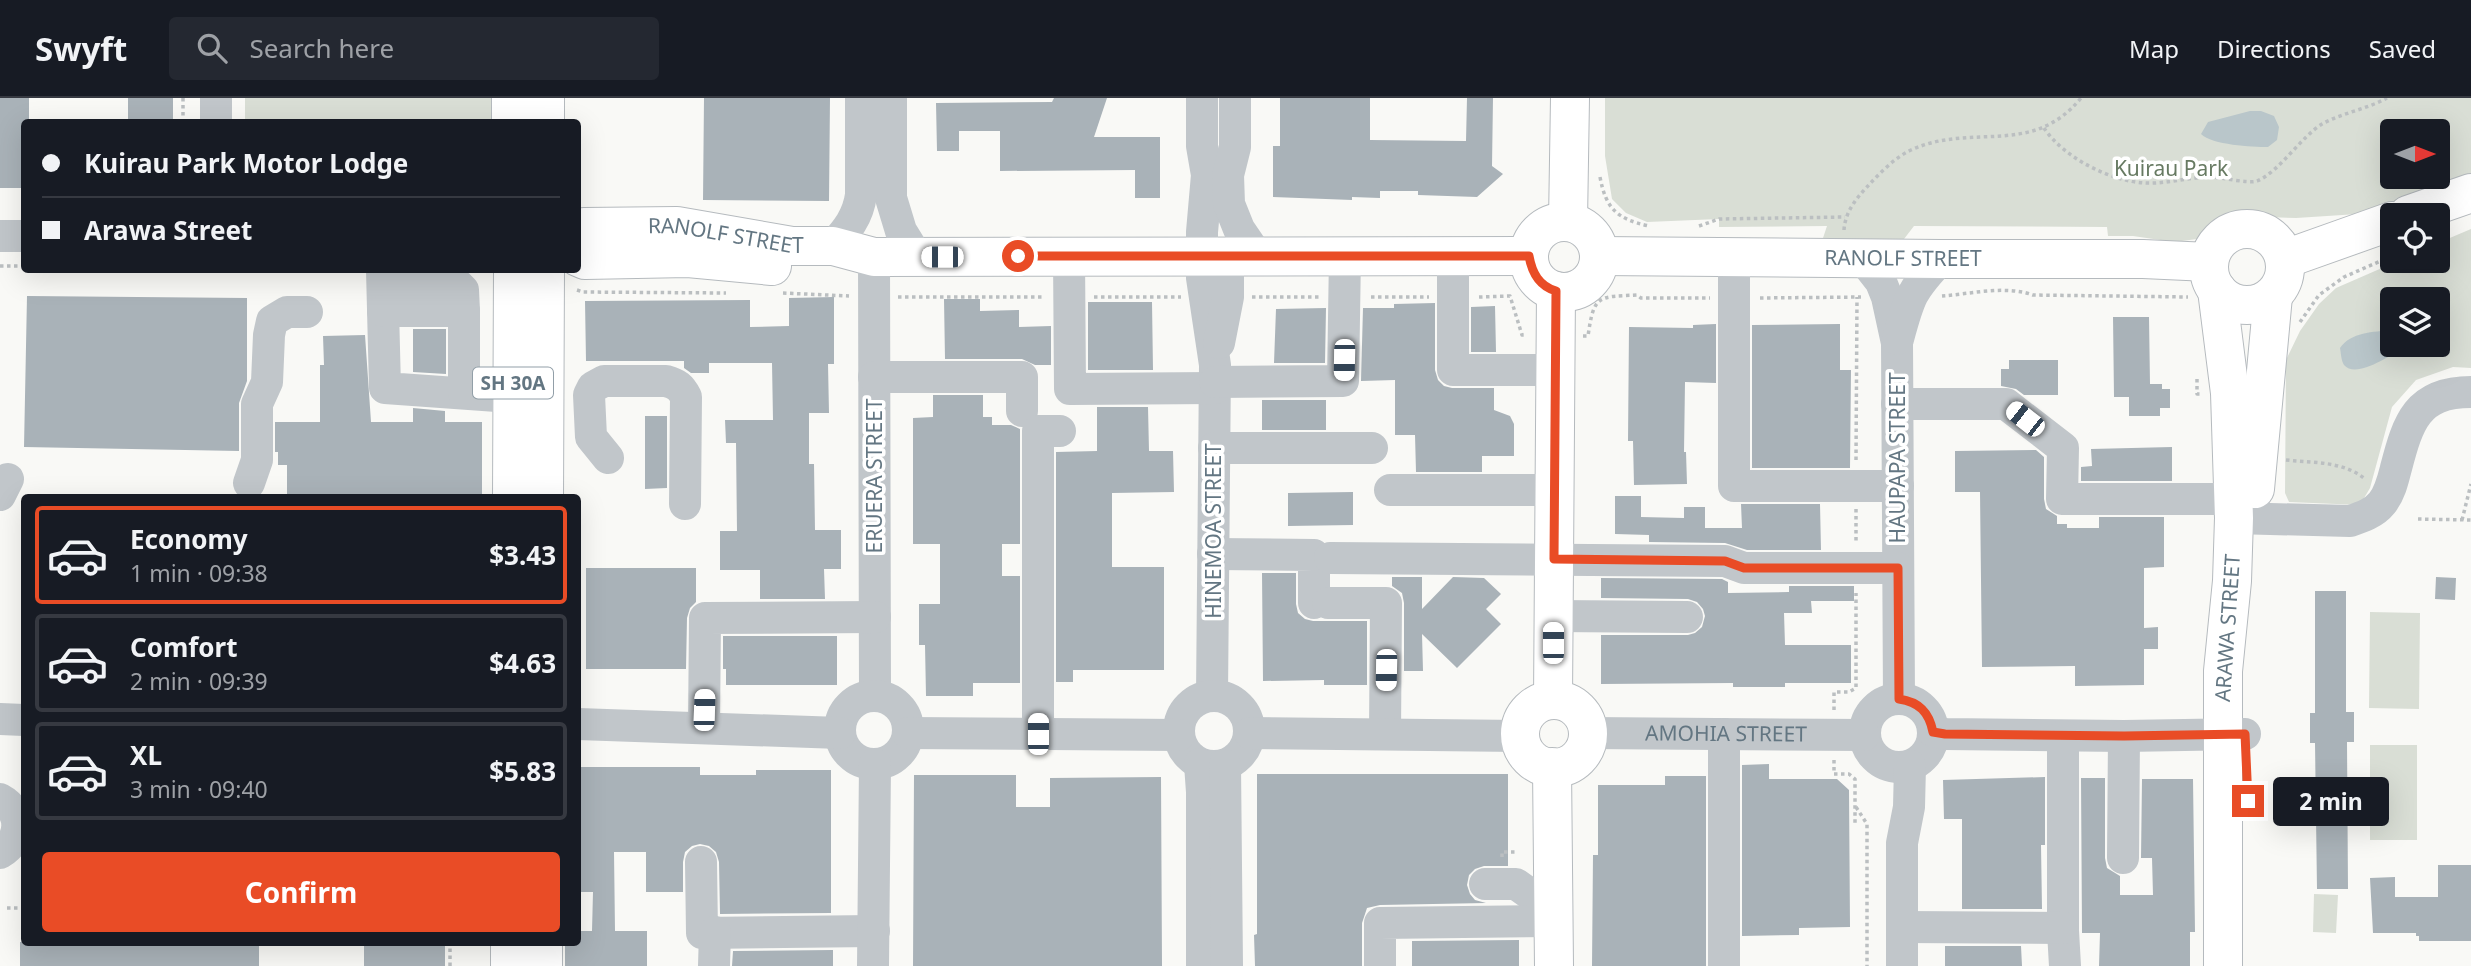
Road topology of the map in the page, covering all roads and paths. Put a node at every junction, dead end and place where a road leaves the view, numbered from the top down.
1 (183, 98) edge
2 (216, 98) edge
3 (511, 98) edge
4 (545, 98) edge
5 (861, 98) edge
6 (891, 98) edge
7 (1202, 98) edge
8 (1235, 98) edge
9 (1570, 98) edge
10 (2081, 98) edge
11 (2387, 98) edge
12 (183, 119) edge
13 (216, 119) edge
14 (511, 119) edge
15 (545, 119) edge
16 (2044, 128) junction
17 (876, 172) junction
18 (1218, 175) junction
19 (1600, 177) dead end
20 (2471, 193) edge
21 (2442, 203) edge
22 (1845, 217) junction
23 (1568, 222) junction
24 (2380, 225) edge
25 (1660, 226) dead end
26 (1698, 226) dead end
27 (581, 228) edge
28 (0, 236) edge
29 (21, 236) edge
30 (833, 246) junction
31 (1853, 249) junction
32 (1229, 255) junction
33 (1345, 255) junction
34 (1069, 256) junction
35 (1453, 256) junction
36 (1529, 256) junction
37 (1599, 256) junction
38 (874, 257) junction
39 (917, 257) junction
40 (1734, 257) junction
41 (1941, 259) junction
42 (2285, 259) junction
43 (2380, 261) edge
44 (581, 262) edge
45 (0, 266) edge
46 (21, 266) edge
47 (513, 273) edge
48 (564, 273) edge
49 (566, 273) edge
50 (2207, 283) junction
51 (383, 289) edge
52 (1556, 291) junction
53 (728, 293) dead end
54 (780, 293) dead end
55 (853, 296) dead end
56 (2273, 296) junction
57 (1345, 297) junction
58 (1453, 297) junction
59 (1857, 297) dead end
60 (1938, 297) dead end
61 (1246, 298) dead end
62 (307, 312) dead end
63 (2297, 326) dead end
64 (1529, 335) dead end
65 (1897, 343) junction
66 (2197, 369) dead end
67 (1556, 370) junction
68 (874, 377) junction
69 (1215, 378) junction
70 (2471, 391) edge
71 (464, 393) junction
72 (2207, 394) dead end
73 (512, 397) junction
74 (1897, 404) junction
75 (1022, 411) dead end
76 (1060, 431) dead end
77 (1214, 448) junction
78 (1372, 448) dead end
79 (608, 458) dead end
80 (2281, 460) dead end
81 (2367, 481) dead end
82 (248, 483) dead end
83 (2471, 484) edge
84 (1898, 486) junction
85 (1856, 487) junction
86 (1390, 490) dead end
87 (1555, 490) junction
88 (512, 494) edge
89 (544, 494) edge
90 (685, 504) dead end
91 (2244, 509) junction
92 (2418, 519) dead end
93 (2462, 520) junction
94 (2471, 520) edge
95 (1213, 554) junction
96 (1330, 558) dead end
97 (1554, 559) junction
98 (1856, 568) junction
99 (1898, 568) junction
100 (875, 617) junction
101 (1553, 617) junction
102 (1687, 617) dead end
103 (875, 696) junction
104 (1212, 696) junction
105 (1899, 699) junction
106 (1553, 700) junction
107 (1834, 718) dead end
108 (0, 719) edge
109 (21, 720) edge
110 (581, 724) edge
111 (704, 728) junction
112 (1933, 732) junction
113 (840, 733) junction
114 (908, 733) junction
115 (1250, 733) junction
116 (1588, 733) junction
117 (1038, 734) junction
118 (1385, 734) junction
119 (1724, 734) junction
120 (2234, 734) junction
121 (1179, 735) junction
122 (1864, 735) junction
123 (1520, 736) junction
124 (2063, 736) junction
125 (2124, 736) junction
126 (1834, 757) dead end
127 (875, 764) junction
128 (1213, 764) junction
129 (1898, 766) junction
130 (1552, 767) junction
131 (0, 799) edge
132 (1855, 806) junction
133 (1855, 824) dead end
134 (1516, 852) dead end
135 (0, 853) edge
136 (1500, 854) dead end
137 (2123, 858) dead end
138 (701, 862) dead end
139 (1486, 895) dead end
140 (1554, 907) junction
141 (7, 908) dead end
142 (21, 908) edge
143 (1902, 928) junction
144 (2063, 928) junction
145 (874, 931) junction
146 (715, 932) junction
147 (450, 946) edge
148 (510, 946) edge
149 (543, 946) edge
150 (450, 966) edge
151 (510, 966) edge
152 (543, 966) edge
153 (715, 966) edge
154 (873, 966) edge
155 (1202, 966) edge
156 (1227, 966) edge
157 (1380, 966) edge
158 (1554, 966) edge
159 (1724, 966) edge
160 (1867, 966) edge
161 (1902, 966) edge
162 (2065, 966) edge
163 (2222, 966) edge
164 (2249, 966) edge

1 - 12 path
2 - 13 street
3 - 14 main road
4 - 15 main road
5 - 17 street
6 - 17 street
7 - 18 street, HINEMOA STREET
8 - 18 street, HINEMOA STREET
9 - 23 main road
10 - 16 path
11 - 16 path
16 - 22 path
17 - 30 street
17 - 39 street
18 - 32 street, HINEMOA STREET
18 - 32 street, HINEMOA STREET
19 - 25 path
20 - 21 main road
22 - 26 path
22 - 31 path
23 - 36 main road
23 - 37 main road
24 - 42 main road
27 - 30 main road, RANOLF STREET
28 - 29 street
30 - 38 main road, RANOLF STREET
31 - 40 main road, RANOLF STREET
31 - 41 main road, RANOLF STREET
31 - 65 street, HAUPAPA STREET
32 - 33 main road, RANOLF STREET
32 - 34 main road, RANOLF STREET
32 - 69 street, HINEMOA STREET
33 - 35 main road, RANOLF STREET
33 - 57 street
34 - 39 main road, RANOLF STREET
34 - 69 street
35 - 36 main road, RANOLF STREET
35 - 58 street
36 - 52 main road
37 - 40 main road, RANOLF STREET
37 - 52 main road
38 - 39 main road, RANOLF STREET
38 - 44 main road, RANOLF STREET
38 - 68 street, ERUERA STREET
40 - 85 street
41 - 50 main road, RANOLF STREET
41 - 65 street, HAUPAPA STREET
42 - 50 main road
42 - 56 main road
43 - 63 path
45 - 46 path
47 - 73 main road, SH 30A
48 - 89 main road, SH 30A
49 - 53 path
50 - 56 main road
50 - 60 path
50 - 91 main road, ARAWA STREET
51 - 71 street
51 - 71 street
52 - 67 main road
54 - 55 path
56 - 91 main road, ARAWA STREET
57 - 58 path
57 - 61 path
57 - 69 street
58 - 64 path
58 - 67 street
59 - 85 path
62 - 82 street
65 - 74 street, HAUPAPA STREET
66 - 72 path
67 - 87 main road
68 - 75 street
68 - 100 street, ERUERA STREET
69 - 77 street, HINEMOA STREET
70 - 91 street
71 - 73 street
73 - 88 main road, SH 30A
74 - 84 street, HAUPAPA STREET
74 - 91 street
76 - 117 street
77 - 78 street
77 - 95 street, HINEMOA STREET
79 - 90 street
80 - 81 path
83 - 93 path
84 - 85 street
84 - 99 street, HAUPAPA STREET
85 - 98 path
86 - 87 street
87 - 97 main road
91 - 120 main road, ARAWA STREET
92 - 93 path
93 - 94 path
95 - 104 street, HINEMOA STREET
95 - 118 street
96 - 97 street
97 - 98 street
97 - 101 main road
98 - 99 street
98 - 107 path
99 - 105 street, HAUPAPA STREET
100 - 103 street, ERUERA STREET
100 - 111 street
101 - 102 street
101 - 106 main road
103 - 113 street
103 - 114 street
104 - 115 street
104 - 121 street
105 - 112 street
105 - 122 street
106 - 116 main road
106 - 123 main road
108 - 109 street
110 - 111 street
111 - 113 street
112 - 124 street
112 - 129 street
113 - 127 street
114 - 117 street
114 - 127 street
115 - 118 street
115 - 128 street
116 - 119 street, AMOHIA STREET
116 - 130 main road
117 - 121 street
118 - 123 street
119 - 122 street, AMOHIA STREET
119 - 159 street
120 - 125 street
120 - 163 main road, ARAWA STREET
120 - 164 main road, ARAWA STREET
121 - 128 street
122 - 129 street
123 - 130 main road
124 - 125 street
124 - 144 street
125 - 137 street
126 - 132 path
127 - 145 street
128 - 155 street
128 - 156 street
129 - 143 street
130 - 140 main road
131 - 135 street
132 - 133 path
132 - 160 path
134 - 136 path
138 - 146 street
139 - 140 street
140 - 157 street
140 - 158 main road
141 - 142 path
143 - 144 street
143 - 161 street
144 - 162 street
145 - 146 street
145 - 154 street
146 - 153 street
147 - 150 path
148 - 151 main road
149 - 152 main road

